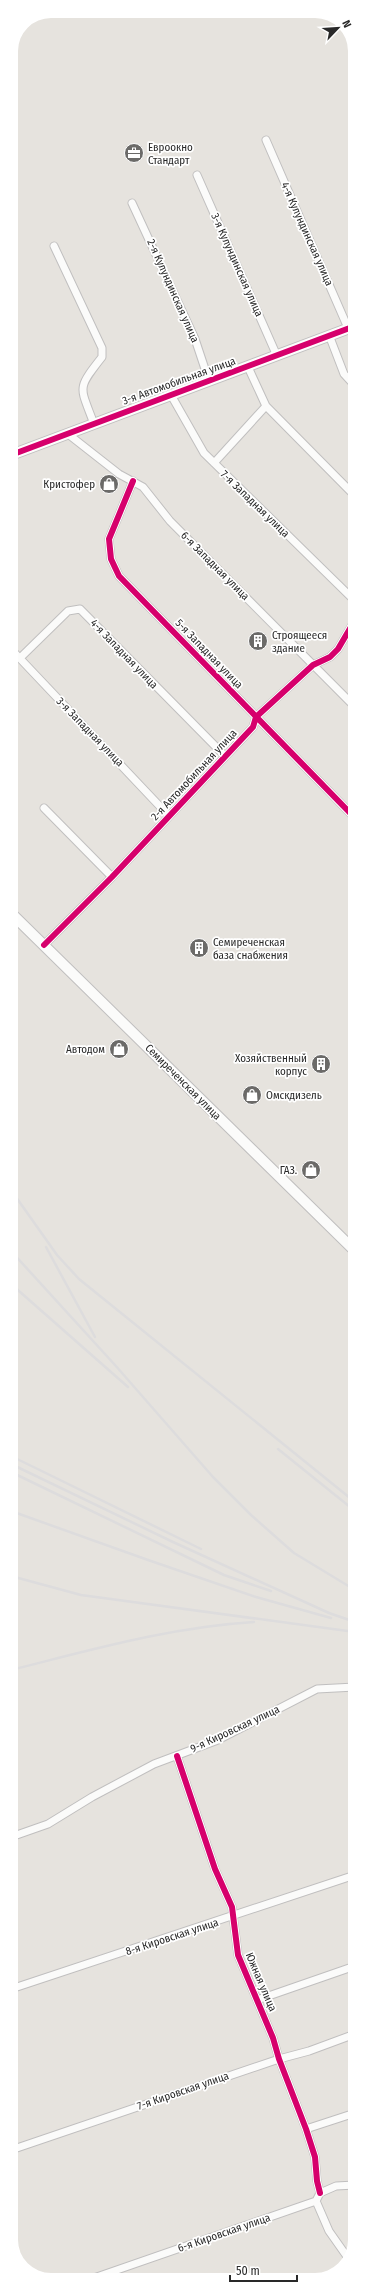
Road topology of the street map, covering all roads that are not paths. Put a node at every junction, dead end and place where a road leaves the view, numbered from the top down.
1 (266, 140) dead end
2 (197, 175) dead end
3 (132, 203) dead end
4 (54, 246) dead end
5 (348, 318) edge
6 (348, 328) edge
7 (329, 335) junction
8 (277, 356) junction
9 (248, 367) junction
10 (348, 378) edge
11 (209, 380) junction
12 (171, 395) junction
13 (266, 406) junction
14 (94, 424) junction
15 (68, 434) junction
16 (18, 452) edge
17 (214, 463) junction
18 (133, 481) junction
19 (348, 489) edge
20 (348, 594) edge
21 (348, 632) edge
22 (20, 658) joint
23 (313, 665) junction
24 (348, 700) edge
25 (256, 717) junction
26 (225, 756) junction
27 (44, 808) dead end
28 (348, 811) edge
29 (169, 816) junction
30 (112, 877) junction
31 (18, 920) edge
32 (44, 945) junction
33 (348, 1244) edge
34 (348, 1687) edge
35 (177, 1756) junction
36 (18, 1835) edge
37 (348, 1877) edge
38 (234, 1916) junction
39 (348, 1968) edge
40 (18, 1987) edge
41 (257, 2000) junction
42 (348, 2037) edge
43 (279, 2059) junction
44 (348, 2115) edge
45 (306, 2129) junction
46 (18, 2148) edge
47 (348, 2185) edge
48 (320, 2192) junction
49 (316, 2201) junction
50 (345, 2254) edge
51 (108, 2273) edge

1 - 5 street, 4-я Кулундинская улица
2 - 8 street, 3-я Кулундинская улица
3 - 11 street, 2-я Кулундинская улица
4 - 14 street
6 - 7 main road, 3-я Автомобильная улица
7 - 8 main road, 3-я Автомобильная улица
7 - 10 street
8 - 9 main road, 3-я Автомобильная улица
9 - 11 main road, 3-я Автомобильная улица
9 - 13 street
11 - 12 main road, 3-я Автомобильная улица
12 - 14 main road, 3-я Автомобильная улица
12 - 17 street, 7-я Западная улица
13 - 17 street
13 - 19 street
14 - 15 main road, 3-я Автомобильная улица
15 - 16 main road, 3-я Автомобильная улица
15 - 18 street, 6-я Западная улица
17 - 20 street, 7-я Западная улица
18 - 23 street, 6-я Западная улица
18 - 25 street, 5-я Западная улица
21 - 23 street, 2-я Автомобильная улица
22 - 26 street, 4-я Западная улица
22 - 29 street, 3-я Западная улица
23 - 24 street, 6-я Западная улица
23 - 25 street, 2-я Автомобильная улица
25 - 26 street, 2-я Автомобильная улица
25 - 28 street, 5-я Западная улица
26 - 29 street, 2-я Автомобильная улица
27 - 30 street
29 - 30 street, 2-я Автомобильная улица
30 - 32 street, 2-я Автомобильная улица
31 - 32 main road, Семиреченская улица
32 - 33 main road, Семиреченская улица
34 - 35 street, 9-я Кировская улица
35 - 36 street, 9-я Кировская улица
35 - 38 street, Южная улица
37 - 38 street, 8-я Кировская улица
38 - 40 street, 8-я Кировская улица
38 - 41 street, Южная улица
39 - 41 street
41 - 43 street, Южная улица
42 - 43 street, 7-я Кировская улица
43 - 45 street, Южная улица
43 - 46 street, 7-я Кировская улица
44 - 45 street
45 - 48 street, Южная улица
47 - 48 street
48 - 49 street
49 - 50 street
49 - 51 street, 6-я Кировская улица

